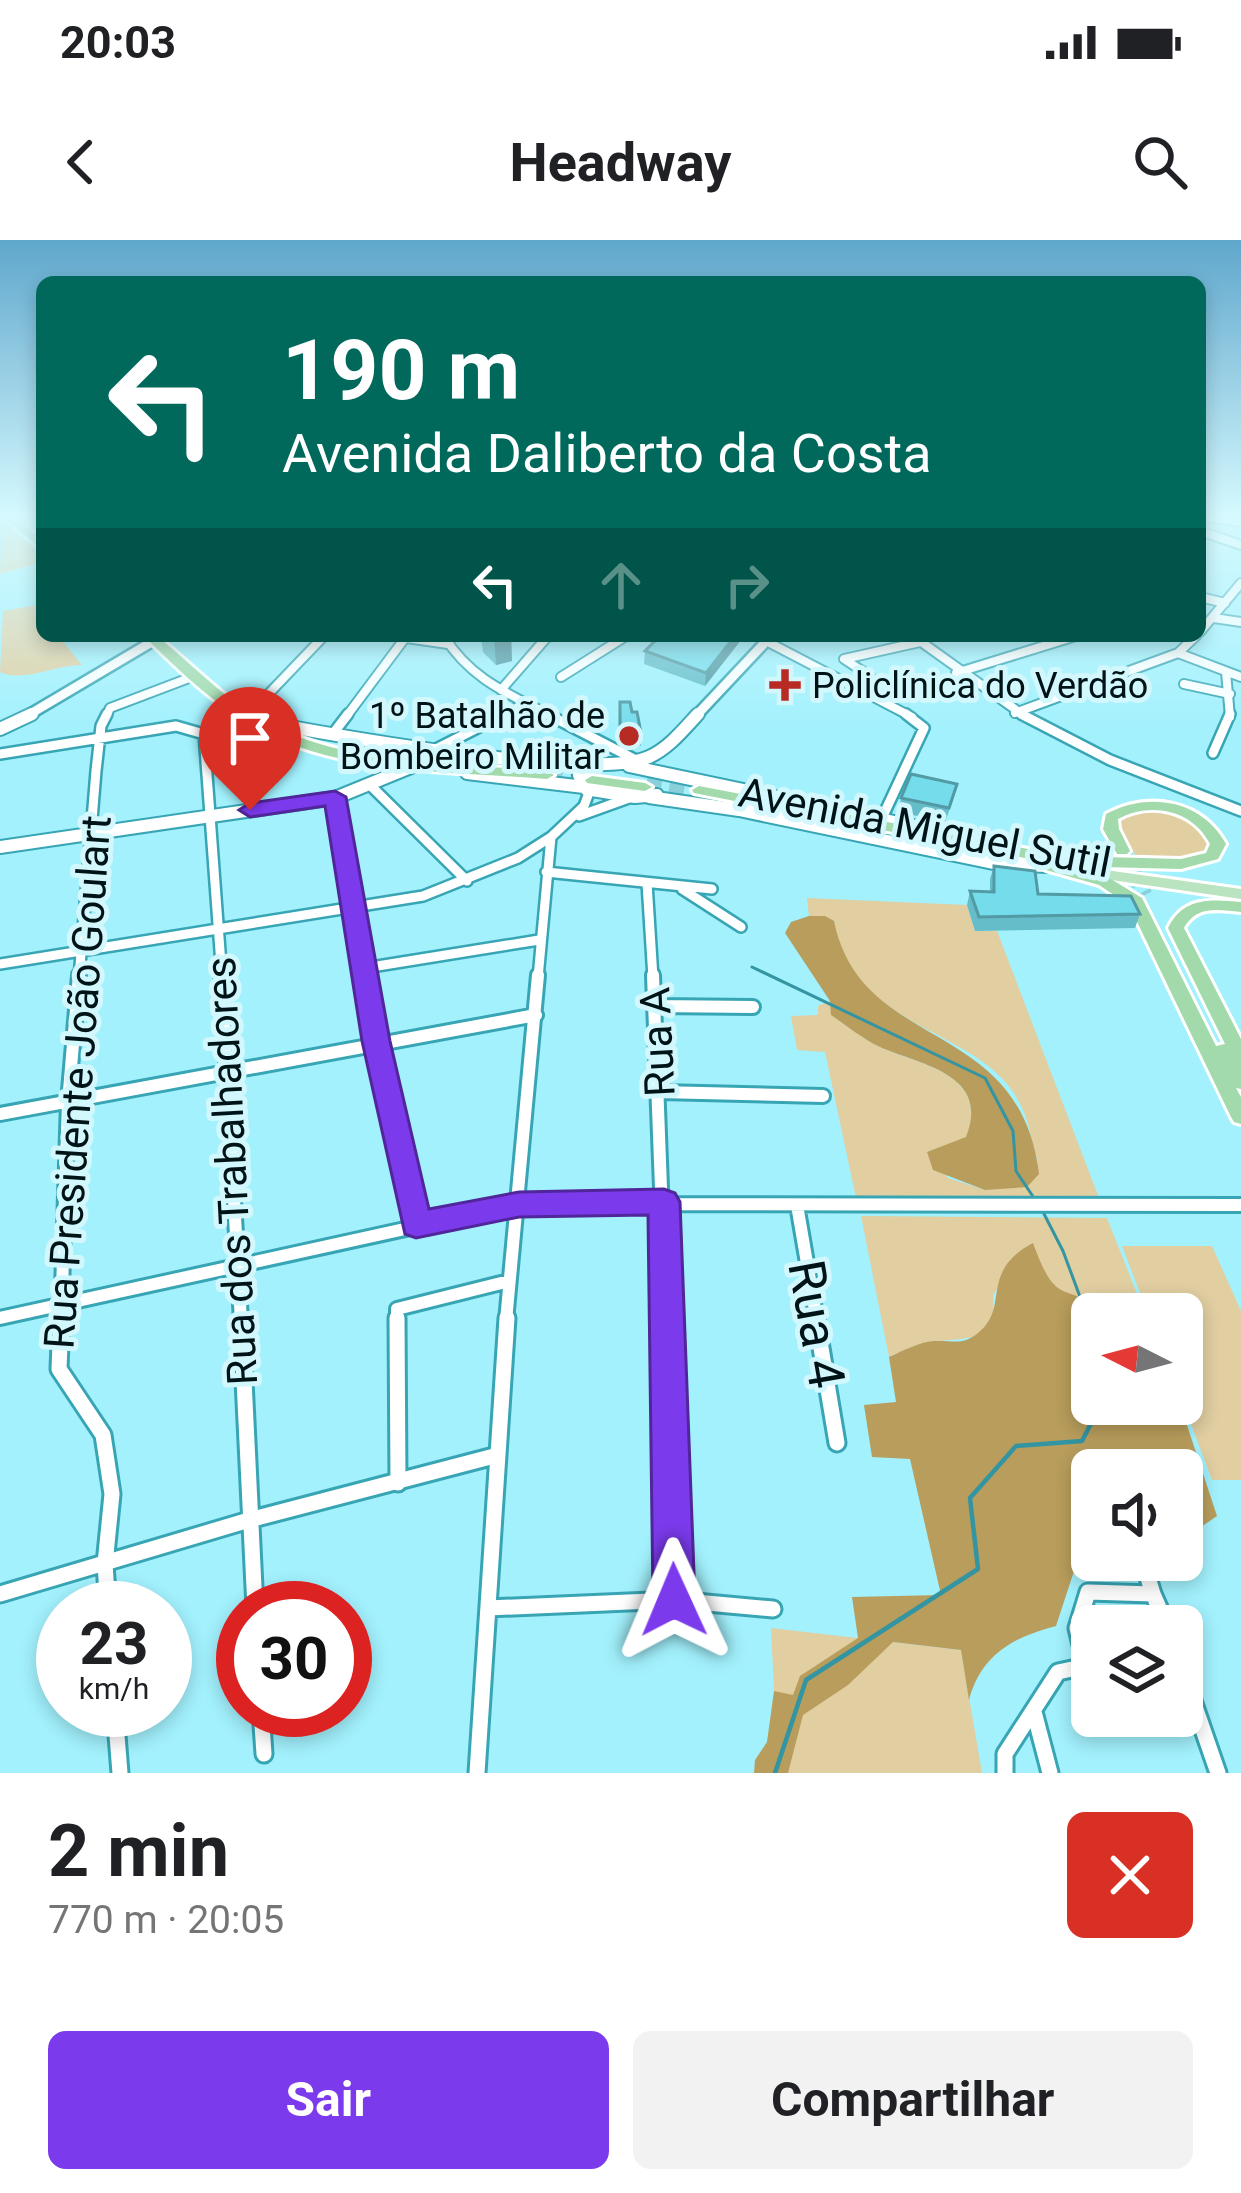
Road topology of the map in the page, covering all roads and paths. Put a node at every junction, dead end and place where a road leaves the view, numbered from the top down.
1 (1237, 589) edge
2 (1206, 598) edge
3 (1226, 603) junction
4 (1214, 618) junction
5 (1241, 622) edge
6 (1206, 626) edge
7 (155, 642) edge
8 (162, 642) edge
9 (163, 642) edge
10 (318, 642) edge
11 (403, 642) edge
12 (447, 642) edge
13 (543, 642) edge
14 (616, 642) edge
15 (766, 642) edge
16 (775, 642) edge
17 (906, 642) edge
18 (920, 642) edge
19 (1057, 642) edge
20 (1190, 642) edge
21 (1178, 653) junction
22 (1226, 672) junction
23 (956, 673) junction
24 (197, 675) junction
25 (870, 676) dead end
26 (561, 677) dead end
27 (1241, 677) edge
28 (1184, 684) dead end
29 (500, 690) junction
30 (1230, 694) junction
31 (524, 704) junction
32 (255, 708) junction
33 (1016, 712) junction
34 (0, 729) edge
35 (287, 731) junction
36 (332, 735) junction
37 (103, 737) junction
38 (588, 738) junction
39 (673, 740) junction
40 (434, 751) junction
41 (1213, 753) dead end
42 (0, 754) edge
43 (664, 759) junction
44 (638, 760) junction
45 (396, 770) junction
46 (547, 772) tunnel mouth
47 (666, 775) junction
48 (594, 777) junction
49 (371, 786) junction
50 (696, 788) junction
51 (644, 790) junction
52 (335, 797) junction
53 (1241, 811) edge
54 (207, 816) junction
55 (882, 818) junction
56 (566, 824) junction
57 (92, 833) junction
58 (551, 837) junction
59 (0, 848) edge
60 (1122, 851) tunnel mouth
61 (1055, 863) junction
62 (546, 872) junction
63 (467, 881) junction
64 (647, 883) junction
65 (1241, 883) edge
66 (679, 887) junction
67 (712, 890) dead end
68 (1241, 894) edge
69 (1145, 895) tunnel mouth
70 (353, 907) junction
71 (1241, 907) edge
72 (741, 927) dead end
73 (219, 928) junction
74 (539, 940) junction
75 (80, 951) junction
76 (0, 964) edge
77 (365, 968) junction
78 (655, 1006) junction
79 (753, 1007) dead end
80 (536, 1015) junction
81 (376, 1041) junction
82 (1241, 1058) edge
83 (228, 1068) junction
84 (1241, 1082) edge
85 (660, 1092) junction
86 (823, 1096) dead end
87 (68, 1102) junction
88 (0, 1114) edge
89 (1241, 1117) edge
90 (664, 1202) junction
91 (519, 1204) junction
92 (797, 1205) junction
93 (1241, 1205) edge
94 (416, 1225) junction
95 (234, 1264) junction
96 (509, 1281) junction
97 (60, 1305) junction
98 (0, 1318) edge
99 (837, 1443) dead end
100 (498, 1455) junction
101 (398, 1483) junction
102 (249, 1520) junction
103 (105, 1564) junction
104 (106, 1581) edge
105 (253, 1581) edge
106 (1150, 1581) edge
107 (0, 1594) edge
108 (1154, 1594) junction
109 (674, 1600) junction
110 (1158, 1605) edge
111 (488, 1608) junction
112 (773, 1609) dead end
113 (1034, 1712) junction
114 (1203, 1730) edge
115 (118, 1737) edge
116 (263, 1737) edge
117 (264, 1754) dead end
118 (120, 1773) edge
119 (477, 1773) edge
120 (1005, 1773) edge
121 (1050, 1773) edge
122 (1218, 1773) edge

1 - 3 street
2 - 3 street
3 - 4 street
4 - 5 street
4 - 6 street
7 - 34 street
8 - 24 highway, Avenida Miguel Sutil
9 - 32 highway, Avenida Miguel Sutil
10 - 32 street
11 - 36 street
12 - 29 street
13 - 29 street
14 - 26 street
15 - 39 street
16 - 55 street
17 - 25 street
18 - 23 street
19 - 23 street
20 - 21 street
21 - 22 street
21 - 33 street
22 - 27 street
22 - 30 street
23 - 33 street
24 - 35 highway, Avenida Miguel Sutil
24 - 37 street
28 - 30 street
29 - 31 street
30 - 41 street
31 - 38 street
31 - 40 street
32 - 35 highway, Avenida Miguel Sutil
33 - 53 street
35 - 36 street, Avenida Miguel Sutil
35 - 45 street, Avenida Miguel Sutil
35 - 46 highway
36 - 40 street, Avenida Miguel Sutil
37 - 42 street
37 - 54 street, Rua dos Trabalhadores
37 - 57 street, Rua Presidente João Goulart
38 - 44 street
38 - 48 street
39 - 43 street
39 - 44 street
40 - 48 street, Avenida Miguel Sutil
43 - 47 street
43 - 50 street
44 - 48 street
45 - 48 street, Avenida Miguel Sutil
45 - 49 street
47 - 48 street, Avenida Miguel Sutil
47 - 50 street, Avenida Miguel Sutil
47 - 51 street
48 - 51 highway
48 - 56 street
49 - 52 street
49 - 63 street
50 - 55 street, Avenida Miguel Sutil
50 - 61 highway
51 - 56 street
51 - 61 street, Avenida Miguel Sutil
52 - 54 street
52 - 70 street
54 - 57 street
54 - 73 street, Rua dos Trabalhadores
55 - 61 street, Avenida Miguel Sutil
56 - 58 street
57 - 59 street
57 - 75 street, Rua Presidente João Goulart
58 - 62 street
58 - 63 street
60 - 61 highway
61 - 65 main road, Avenida Miguel Sutil
61 - 68 main road, Avenida Miguel Sutil
61 - 89 highway
62 - 64 street
62 - 74 street
63 - 70 street
64 - 66 street
64 - 78 street, Rua A
66 - 67 street
66 - 72 street
69 - 84 highway
70 - 73 street
70 - 77 street
71 - 82 highway
73 - 75 street
73 - 83 street, Rua dos Trabalhadores
74 - 77 street
74 - 80 street
75 - 76 street
75 - 87 street, Rua Presidente João Goulart
77 - 81 street
78 - 79 street
78 - 85 street, Rua A
80 - 81 street
80 - 91 street
81 - 83 street
81 - 94 street
83 - 87 street
83 - 95 street, Rua dos Trabalhadores
85 - 86 street
85 - 90 street, Rua A
87 - 88 street
87 - 97 street, Rua Presidente João Goulart
90 - 91 street
90 - 92 street
90 - 109 street, Rua A
91 - 94 street
91 - 96 street
92 - 93 street
92 - 99 street, Rua 4
94 - 95 street
95 - 97 street
95 - 102 street, Rua dos Trabalhadores
96 - 100 street
96 - 101 street
97 - 98 street
97 - 103 street, Rua Presidente João Goulart
100 - 101 street
100 - 111 street
101 - 102 street
102 - 103 street
102 - 105 street, Rua dos Trabalhadores
103 - 104 street, Rua Presidente João Goulart
103 - 107 street
106 - 108 street
108 - 110 street
108 - 113 street
109 - 111 street
109 - 112 street
111 - 119 street
113 - 120 street
113 - 121 street
114 - 122 street
115 - 118 street
116 - 117 street

